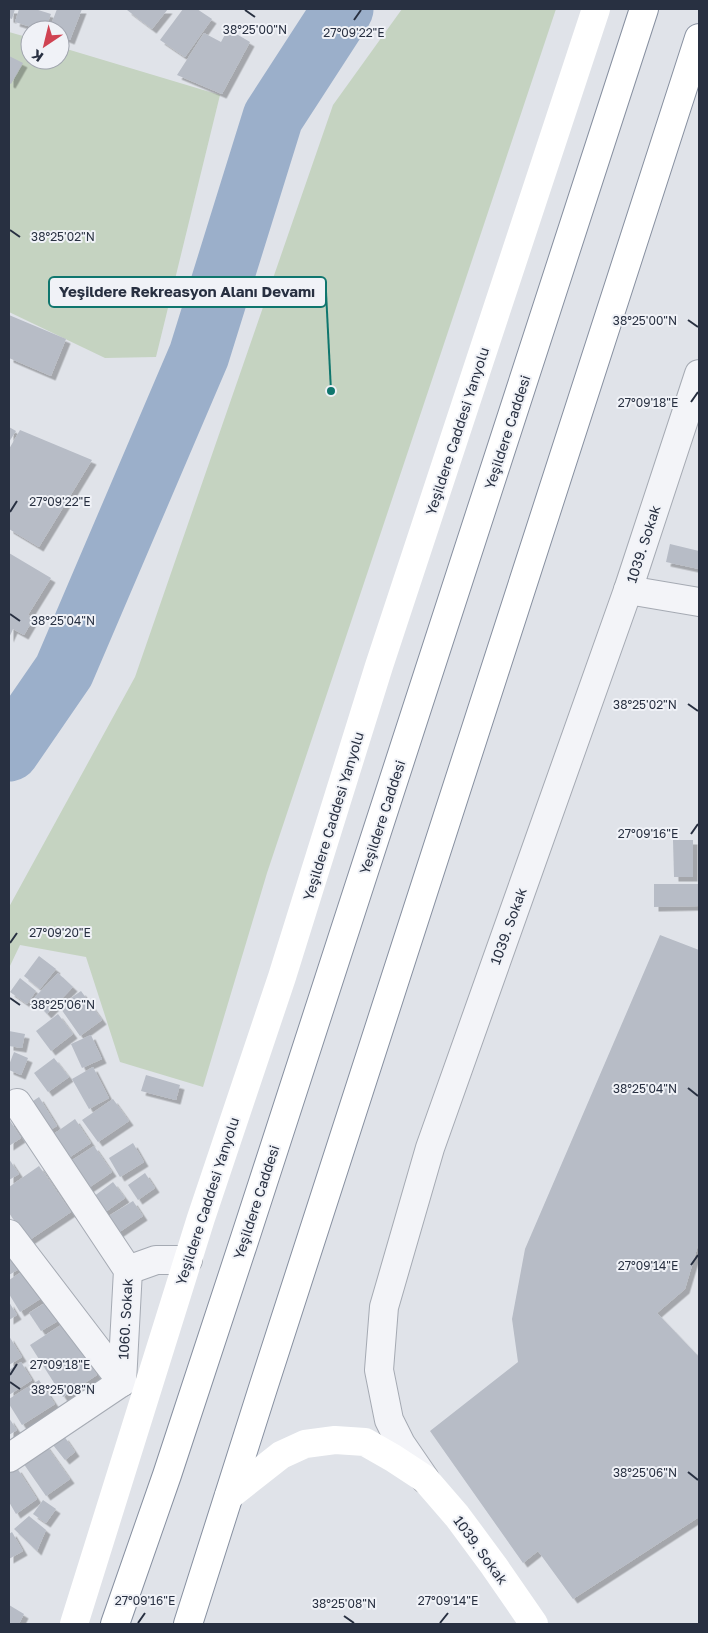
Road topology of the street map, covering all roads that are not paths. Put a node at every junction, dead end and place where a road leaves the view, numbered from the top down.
1 (596, 9) edge
2 (644, 9) edge
3 (699, 38) edge
4 (699, 374) edge
5 (628, 590) junction
6 (699, 602) edge
7 (17, 1103) dead end
8 (9, 1234) edge
9 (188, 1260) junction
10 (128, 1270) junction
11 (122, 1382) junction
12 (388, 1420) junction
13 (365, 1442) junction
14 (9, 1458) edge
15 (425, 1479) junction
16 (229, 1496) junction
17 (74, 1624) edge
18 (115, 1624) edge
19 (188, 1624) edge
20 (534, 1624) edge

1 - 9 main road, Yeşildere Caddesi Yanyolu
2 - 18 main road, Yeşildere Caddesi
3 - 16 main road
4 - 5 street, 1039. Sokak
5 - 6 street
5 - 12 street, 1039. Sokak
7 - 10 street, 1060. Sokak
8 - 11 street, 1060. Sokak
9 - 10 street
9 - 17 main road, Yeşildere Caddesi Yanyolu
10 - 11 street, 1060. Sokak
11 - 14 street
12 - 13 street
12 - 15 street, 1039. Sokak
13 - 15 main road, 1039. Sokak
13 - 16 main road, 1039. Sokak
15 - 20 main road, 1039. Sokak
16 - 19 main road

